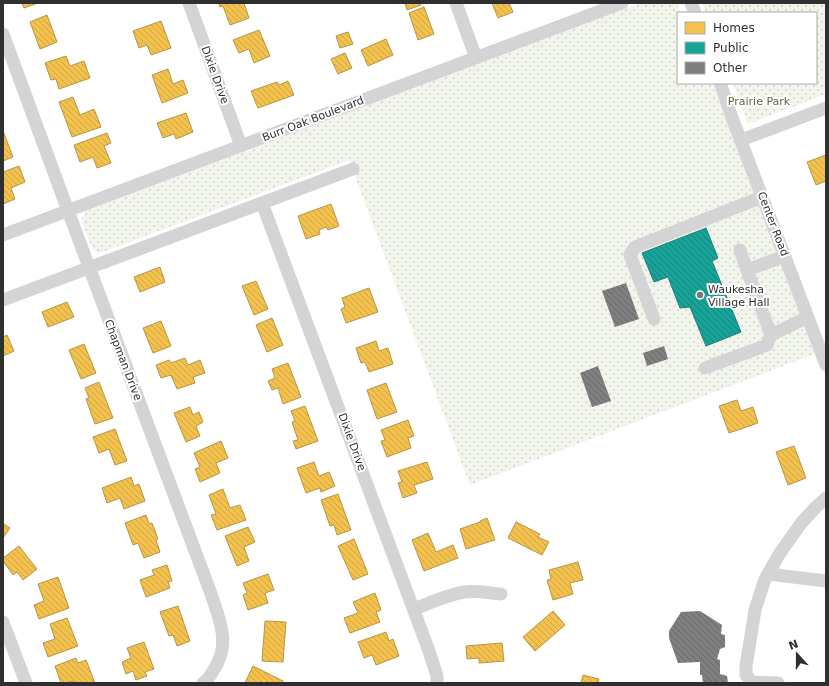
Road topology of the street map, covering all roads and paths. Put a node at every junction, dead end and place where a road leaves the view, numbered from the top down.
1 (189, 3) edge
2 (456, 3) edge
3 (622, 3) edge
4 (3, 34) edge
5 (476, 58) junction
6 (720, 84) edge
7 (826, 108) edge
8 (741, 140) junction
9 (241, 146) junction
10 (353, 169) dead end
11 (762, 197) junction
12 (262, 203) junction
13 (69, 211) junction
14 (3, 235) edge
15 (740, 250) dead end
16 (785, 256) junction
17 (89, 268) junction
18 (747, 270) junction
19 (3, 300) edge
20 (808, 317) junction
21 (654, 319) dead end
22 (771, 335) junction
23 (826, 365) edge
24 (705, 368) dead end
25 (826, 498) edge
26 (768, 574) junction
27 (826, 581) edge
28 (501, 594) dead end
29 (414, 609) junction
30 (3, 622) edge
31 (26, 683) edge
32 (204, 683) edge
33 (437, 683) edge
34 (778, 683) edge

1 - 9 street, Dixie Drive
2 - 5 street
3 - 5 street, Burr Oak Boulevard
4 - 13 street, Chapman Drive
5 - 9 street, Burr Oak Boulevard
6 - 8 street, Center Road
7 - 8 street
8 - 11 street, Center Road
9 - 13 street, Burr Oak Boulevard
10 - 12 street
11 - 16 street, Center Road
11 - 21 street
12 - 17 street
12 - 29 street, Dixie Drive
13 - 14 street, Burr Oak Boulevard
13 - 17 street, Chapman Drive
15 - 18 street
16 - 18 street
16 - 20 street, Center Road
17 - 19 street
17 - 32 street, Chapman Drive
18 - 22 street
20 - 22 street
20 - 23 street, Center Road
22 - 24 street
25 - 26 street
26 - 27 street
26 - 34 street
28 - 29 street
29 - 33 street, Dixie Drive
30 - 31 street

